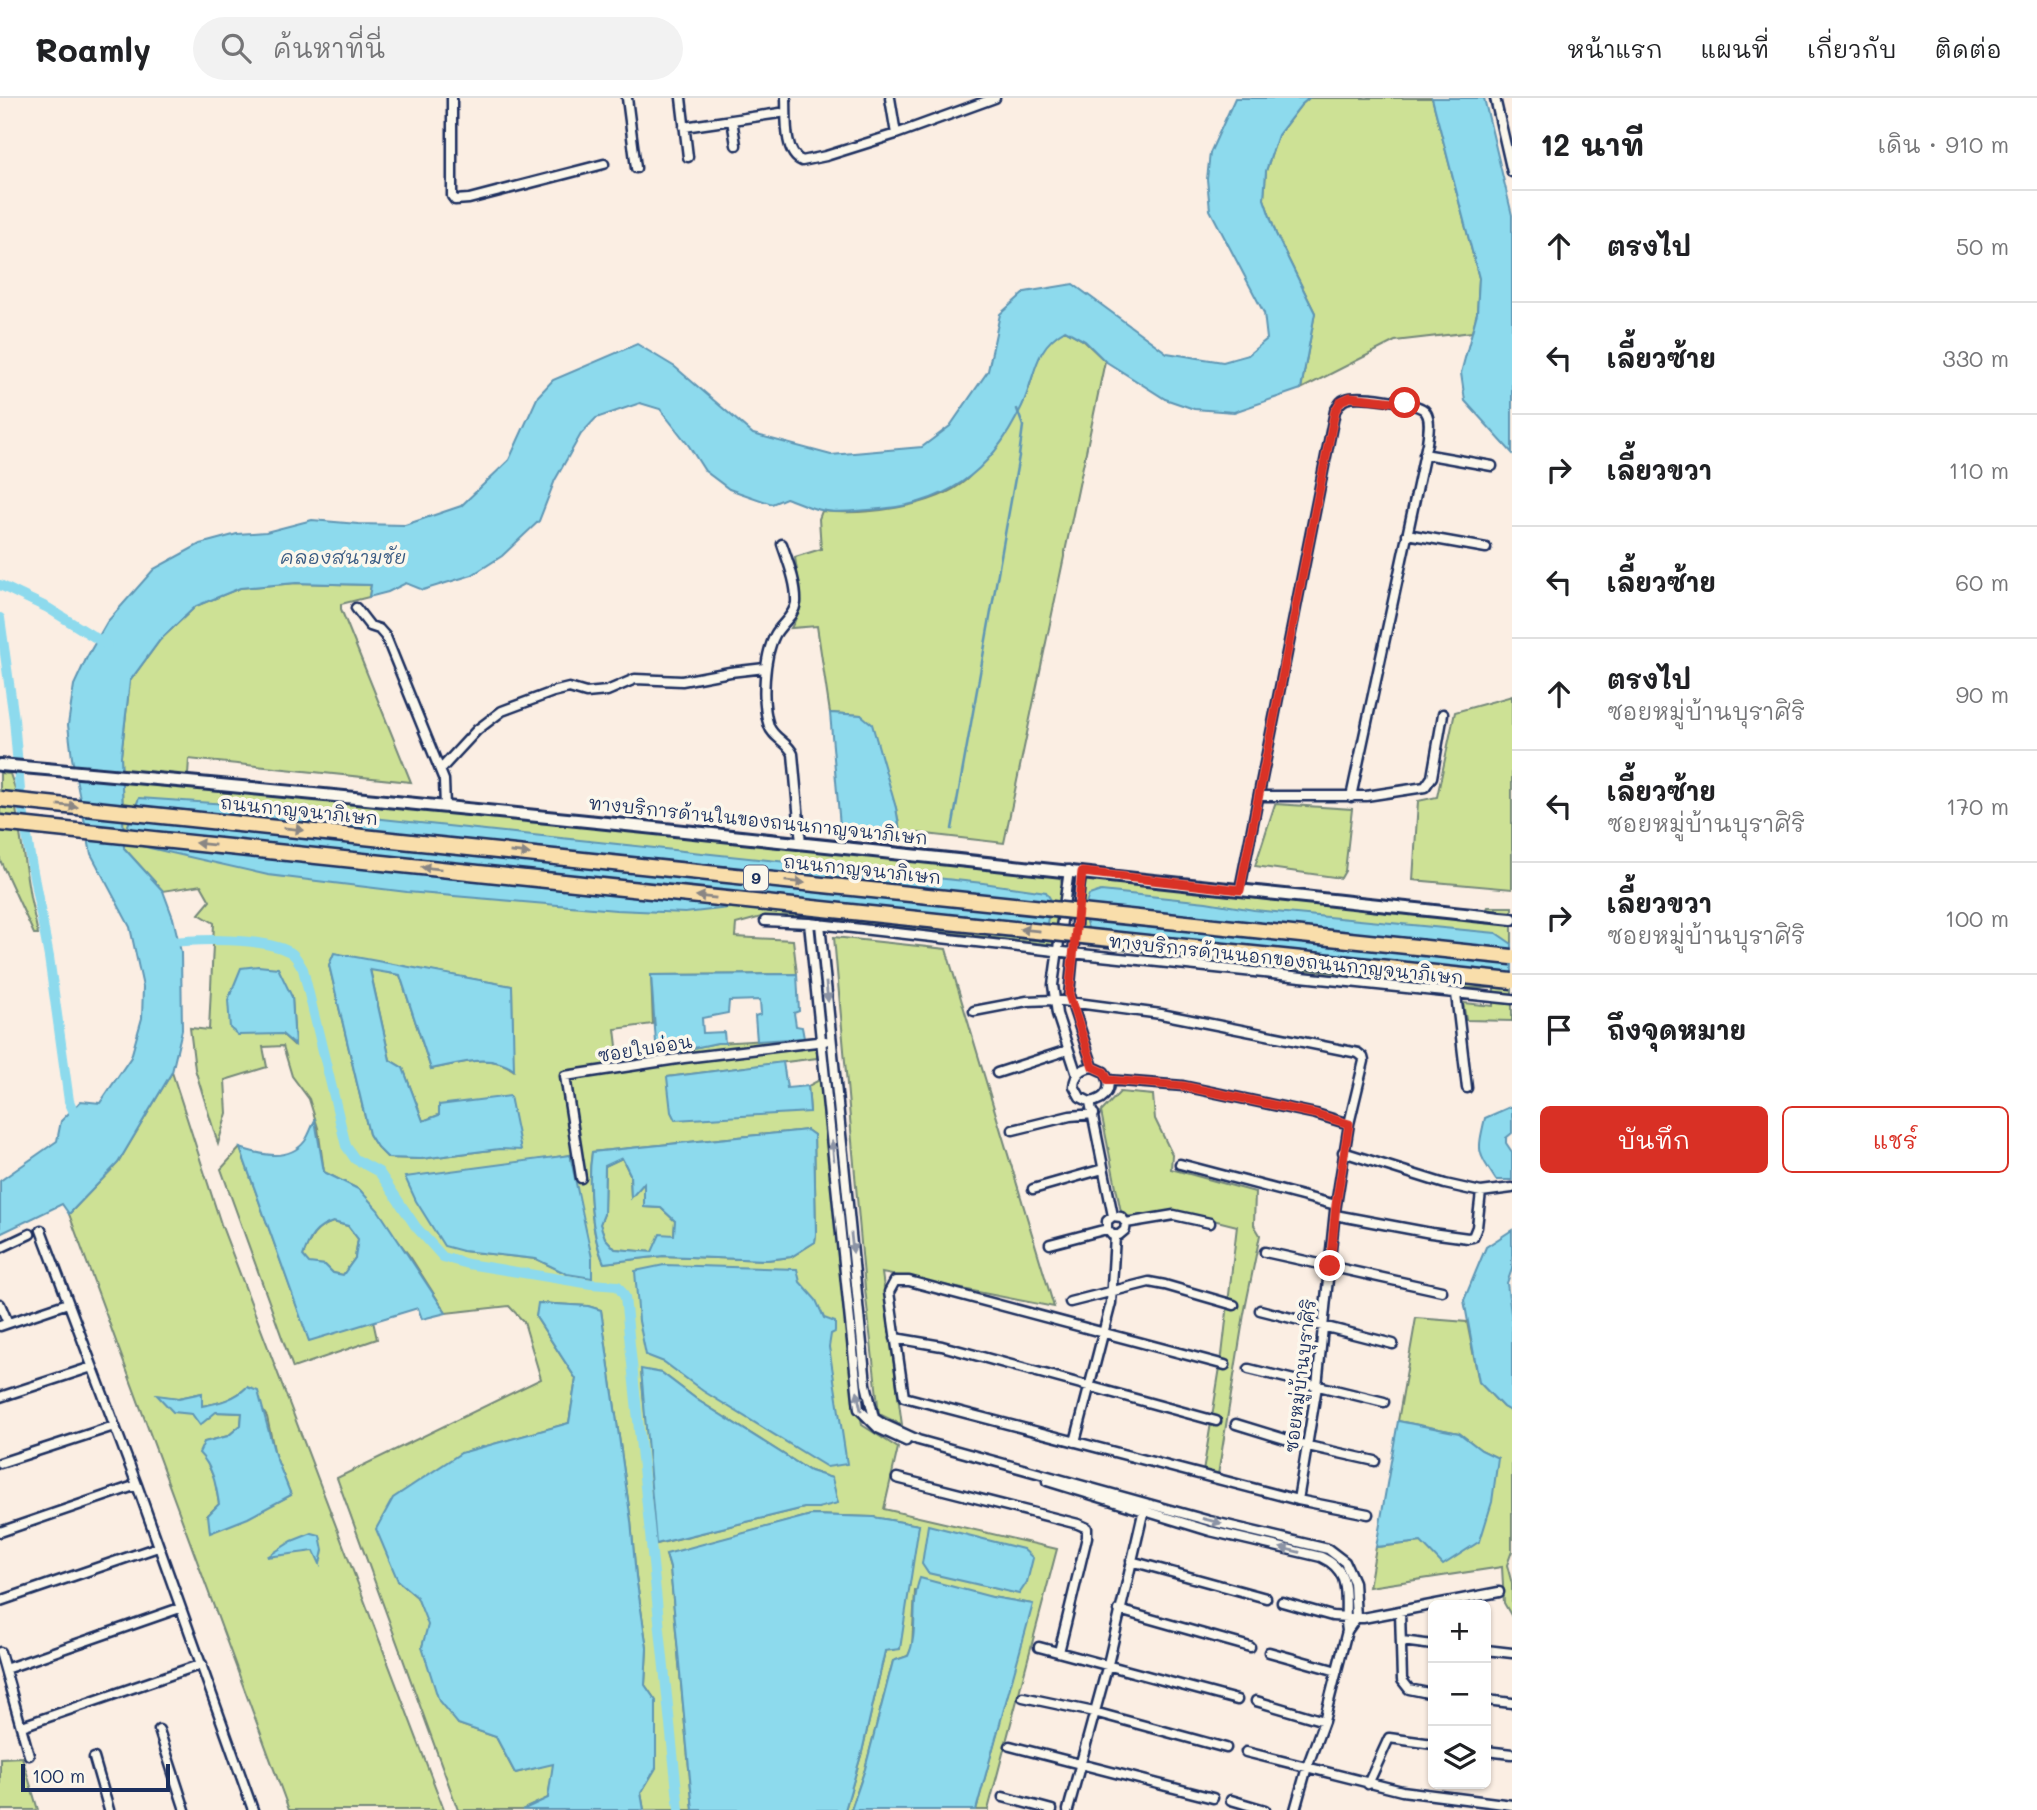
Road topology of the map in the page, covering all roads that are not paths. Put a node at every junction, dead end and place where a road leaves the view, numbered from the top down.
1 (452, 98) edge
2 (626, 98) edge
3 (681, 98) edge
4 (786, 98) edge
5 (890, 98) edge
6 (995, 98) edge
7 (1495, 98) edge
8 (780, 113) dead end
9 (732, 120) junction
10 (684, 127) junction
11 (895, 134) junction
12 (736, 145) dead end
13 (688, 157) dead end
14 (604, 164) dead end
15 (636, 168) dead end
16 (1512, 172) edge
17 (1424, 454) junction
18 (1492, 466) dead end
19 (1407, 534) junction
20 (782, 544) dead end
21 (1486, 548) dead end
22 (356, 608) dead end
23 (765, 668) junction
24 (1443, 713) dead end
25 (0, 765) edge
26 (440, 770) junction
27 (1259, 796) junction
28 (1350, 797) junction
29 (0, 799) edge
30 (445, 807) junction
31 (0, 823) edge
32 (801, 843) junction
33 (1069, 870) junction
34 (1082, 872) junction
35 (1240, 890) junction
36 (1512, 919) edge
37 (765, 921) dead end
38 (809, 923) junction
39 (820, 925) junction
40 (1058, 952) junction
41 (1072, 953) junction
42 (1512, 957) edge
43 (1512, 981) edge
44 (1456, 994) junction
45 (1512, 999) edge
46 (1054, 1000) junction
47 (1070, 1003) junction
48 (974, 1012) dead end
49 (832, 1040) junction
50 (822, 1042) junction
51 (1068, 1050) junction
52 (1093, 1067) junction
53 (998, 1073) dead end
54 (1077, 1074) junction
55 (1108, 1080) junction
56 (1467, 1088) dead end
57 (1090, 1102) junction
58 (1094, 1114) junction
59 (1349, 1124) junction
60 (1013, 1130) dead end
61 (1343, 1152) junction
62 (1180, 1164) dead end
63 (1103, 1169) junction
64 (845, 1171) junction
65 (835, 1172) junction
66 (581, 1178) dead end
67 (1512, 1188) edge
68 (1033, 1189) dead end
69 (1481, 1192) junction
70 (1336, 1205) junction
71 (1335, 1215) junction
72 (1113, 1216) junction
73 (1126, 1223) junction
74 (1209, 1223) dead end
75 (1107, 1229) junction
76 (41, 1230) dead end
77 (30, 1234) dead end
78 (1115, 1236) junction
79 (1050, 1244) dead end
80 (0, 1248) edge
81 (1265, 1252) dead end
82 (1330, 1266) junction
83 (1112, 1291) junction
84 (1442, 1292) dead end
85 (1070, 1302) dead end
86 (68, 1303) junction
87 (0, 1304) edge
88 (1234, 1305) dead end
89 (1260, 1310) dead end
90 (4, 1325) edge
91 (1324, 1326) junction
92 (1104, 1332) junction
93 (895, 1338) junction
94 (1393, 1344) dead end
95 (1225, 1366) dead end
96 (93, 1367) junction
97 (1249, 1369) dead end
98 (1091, 1385) junction
99 (1317, 1386) junction
100 (0, 1397) edge
101 (1384, 1402) dead end
102 (1216, 1421) dead end
103 (1236, 1424) dead end
104 (114, 1426) junction
105 (1075, 1442) junction
106 (1308, 1446) junction
107 (1375, 1461) dead end
108 (0, 1463) edge
109 (897, 1478) dead end
110 (137, 1485) junction
111 (1298, 1500) junction
112 (1145, 1507) junction
113 (1368, 1514) dead end
114 (0, 1532) edge
115 (158, 1547) junction
116 (1322, 1553) junction
117 (1131, 1561) junction
118 (1499, 1591) dead end
119 (1266, 1598) dead end
120 (0, 1601) edge
121 (1282, 1602) dead end
122 (180, 1608) junction
123 (1119, 1610) junction
124 (1400, 1612) junction
125 (1345, 1618) junction
126 (1356, 1618) junction
127 (1347, 1631) junction
128 (1402, 1641) junction
129 (1428, 1644) edge
130 (1039, 1647) dead end
131 (1250, 1647) dead end
132 (1491, 1651) edge
133 (0, 1652) edge
134 (1059, 1652) junction
135 (1269, 1653) dead end
136 (1512, 1653) edge
137 (202, 1664) junction
138 (1108, 1664) junction
139 (5, 1669) junction
140 (1336, 1671) junction
141 (1428, 1693) edge
142 (1023, 1697) dead end
143 (1237, 1700) dead end
144 (1256, 1701) dead end
145 (1491, 1701) edge
146 (1512, 1703) edge
147 (1094, 1712) junction
148 (1324, 1721) junction
149 (22, 1726) junction
150 (159, 1730) dead end
151 (1428, 1743) edge
152 (1010, 1746) dead end
153 (1226, 1748) dead end
154 (1246, 1752) dead end
155 (1491, 1752) edge
156 (1512, 1754) edge
157 (29, 1755) dead end
158 (94, 1758) dead end
159 (1081, 1764) junction
160 (1307, 1767) junction
161 (1368, 1784) junction
162 (1003, 1797) dead end
163 (1213, 1798) dead end
164 (1231, 1800) dead end
165 (1479, 1805) edge
166 (1512, 1805) edge
167 (109, 1810) edge
168 (185, 1810) edge
169 (253, 1810) edge
170 (1052, 1810) edge
171 (1068, 1810) edge
172 (1265, 1810) edge
173 (1295, 1810) edge

1 - 14 street
2 - 15 street
3 - 10 street
4 - 11 street
5 - 11 street
6 - 11 street
7 - 16 street
8 - 9 street
9 - 10 street
9 - 12 street
10 - 13 street
17 - 18 street
17 - 19 street
17 - 27 street
19 - 21 street
19 - 28 street
20 - 23 street
22 - 26 street
23 - 26 street
23 - 32 street
24 - 28 street
25 - 30 main road, ทางบริการด้านในของถนนกาญจนาภิเษก
26 - 30 street
27 - 28 street
27 - 35 street
29 -> 42 highway, ถนนกาญจนาภิเษก / 9, bridge
30 - 32 main road, ทางบริการด้านในของถนนกาญจนาภิเษก
43 -> 31 highway, 9, bridge
32 - 33 main road, ทางบริการด้านในของถนนกาญจนาภิเษก
33 - 34 main road, ทางบริการด้านในของถนนกาญจนาภิเษก
33 - 40 street
34 - 35 main road, ทางบริการด้านในของถนนกาญจนาภิเษก
34 - 41 street
35 - 36 main road, ทางบริการด้านในของถนนกาญจนาภิเษก
37 - 38 street, ทางบริการด้านนอกของถนนกาญจนาภิเษก
38 - 39 street, ทางบริการด้านนอกของถนนกาญจนาภิเษก
38 - 50 street
39 - 40 street, ทางบริการด้านนอกของถนนกาญจนาภิเษก
39 -> 49 street
40 - 41 street, ทางบริการด้านนอกของถนนกาญจนาภิเษก
40 - 46 street
41 - 44 street, ทางบริการด้านนอกของถนนกาญจนาภิเษก
41 - 47 street
44 - 45 street, ทางบริการด้านนอกของถนนกาญจนาภิเษก
44 - 56 street
46 - 47 street
46 - 48 street
46 - 51 street
47 - 52 street
47 - 59 street, ซอยหมู่บ้านบุราศิริ
49 - 50 street, ซอยใบอ่อน
49 - 64 street
65 -> 50 street
50 - 66 street, ซอยใบอ่อน
51 - 53 street
51 - 54 street
52 - 54 street
52 - 55 street
54 - 57 street
55 - 57 street
55 - 59 street
57 - 58 street
58 - 60 street
58 - 63 street
59 - 61 street, ซอยหมู่บ้านบุราศิริ
61 - 69 street
61 - 70 street, ซอยหมู่บ้านบุราศิริ
62 - 70 street
63 - 68 street
63 - 72 street
64 - 65 street
64 -> 112 street
112 -> 65 street
67 - 69 street
69 - 71 street
70 - 71 street, ซอยหมู่บ้านบุราศิริ
71 - 82 street, ซอยหมู่บ้านบุราศิริ
72 - 73 street
72 - 75 street
73 - 74 street
73 - 78 street
75 - 78 street
75 - 79 street
76 - 86 street
77 - 80 street
78 - 83 street
81 - 82 street
82 - 84 street
82 - 91 street, ซอยหมู่บ้านบุราศิริ
83 - 85 street
83 - 88 street
83 - 92 street
86 - 90 street
86 - 96 street
87 - 90 street
89 - 91 street
91 - 94 street
91 - 99 street, ซอยหมู่บ้านบุราศิริ
92 - 93 street
92 - 95 street
92 - 98 street
93 - 98 street
93 - 105 street
96 - 100 street
96 - 104 street
97 - 99 street
98 - 102 street
98 - 105 street
99 - 101 street
99 - 106 street, ซอยหมู่บ้านบุราศิริ
103 - 106 street
104 - 108 street
104 - 110 street
105 - 111 street
106 - 107 street
106 - 111 street, ซอยหมู่บ้านบุราศิริ
109 - 134 street
110 - 114 street
110 - 115 street
111 - 113 street
112 - 116 street
112 - 117 street
115 - 120 street
115 - 122 street
116 - 125 street
116 - 126 street
117 - 119 street
117 - 123 street
118 - 124 street
121 - 125 street
122 - 137 street
122 - 139 street
123 - 131 street
123 - 138 street
124 - 126 street
124 - 128 street
125 - 126 street
125 - 127 street
126 - 127 street
127 - 140 street
128 - 129 street
128 - 141 street
130 - 134 street
132 - 136 street
133 - 139 street
134 - 138 street
135 - 140 street
137 - 149 street
137 - 169 street
138 - 143 street
138 - 147 street
139 - 149 street
140 - 148 street
142 - 147 street
144 - 148 street
145 - 146 street
147 - 153 street
147 - 159 street
148 - 160 street
149 - 157 street
150 - 168 street
151 - 161 street
152 - 159 street
154 - 160 street
155 - 156 street
158 - 167 street
159 - 163 street
159 - 171 street
160 - 161 street
160 - 173 street
161 - 165 street
162 - 170 street
164 - 172 street
165 - 166 street

